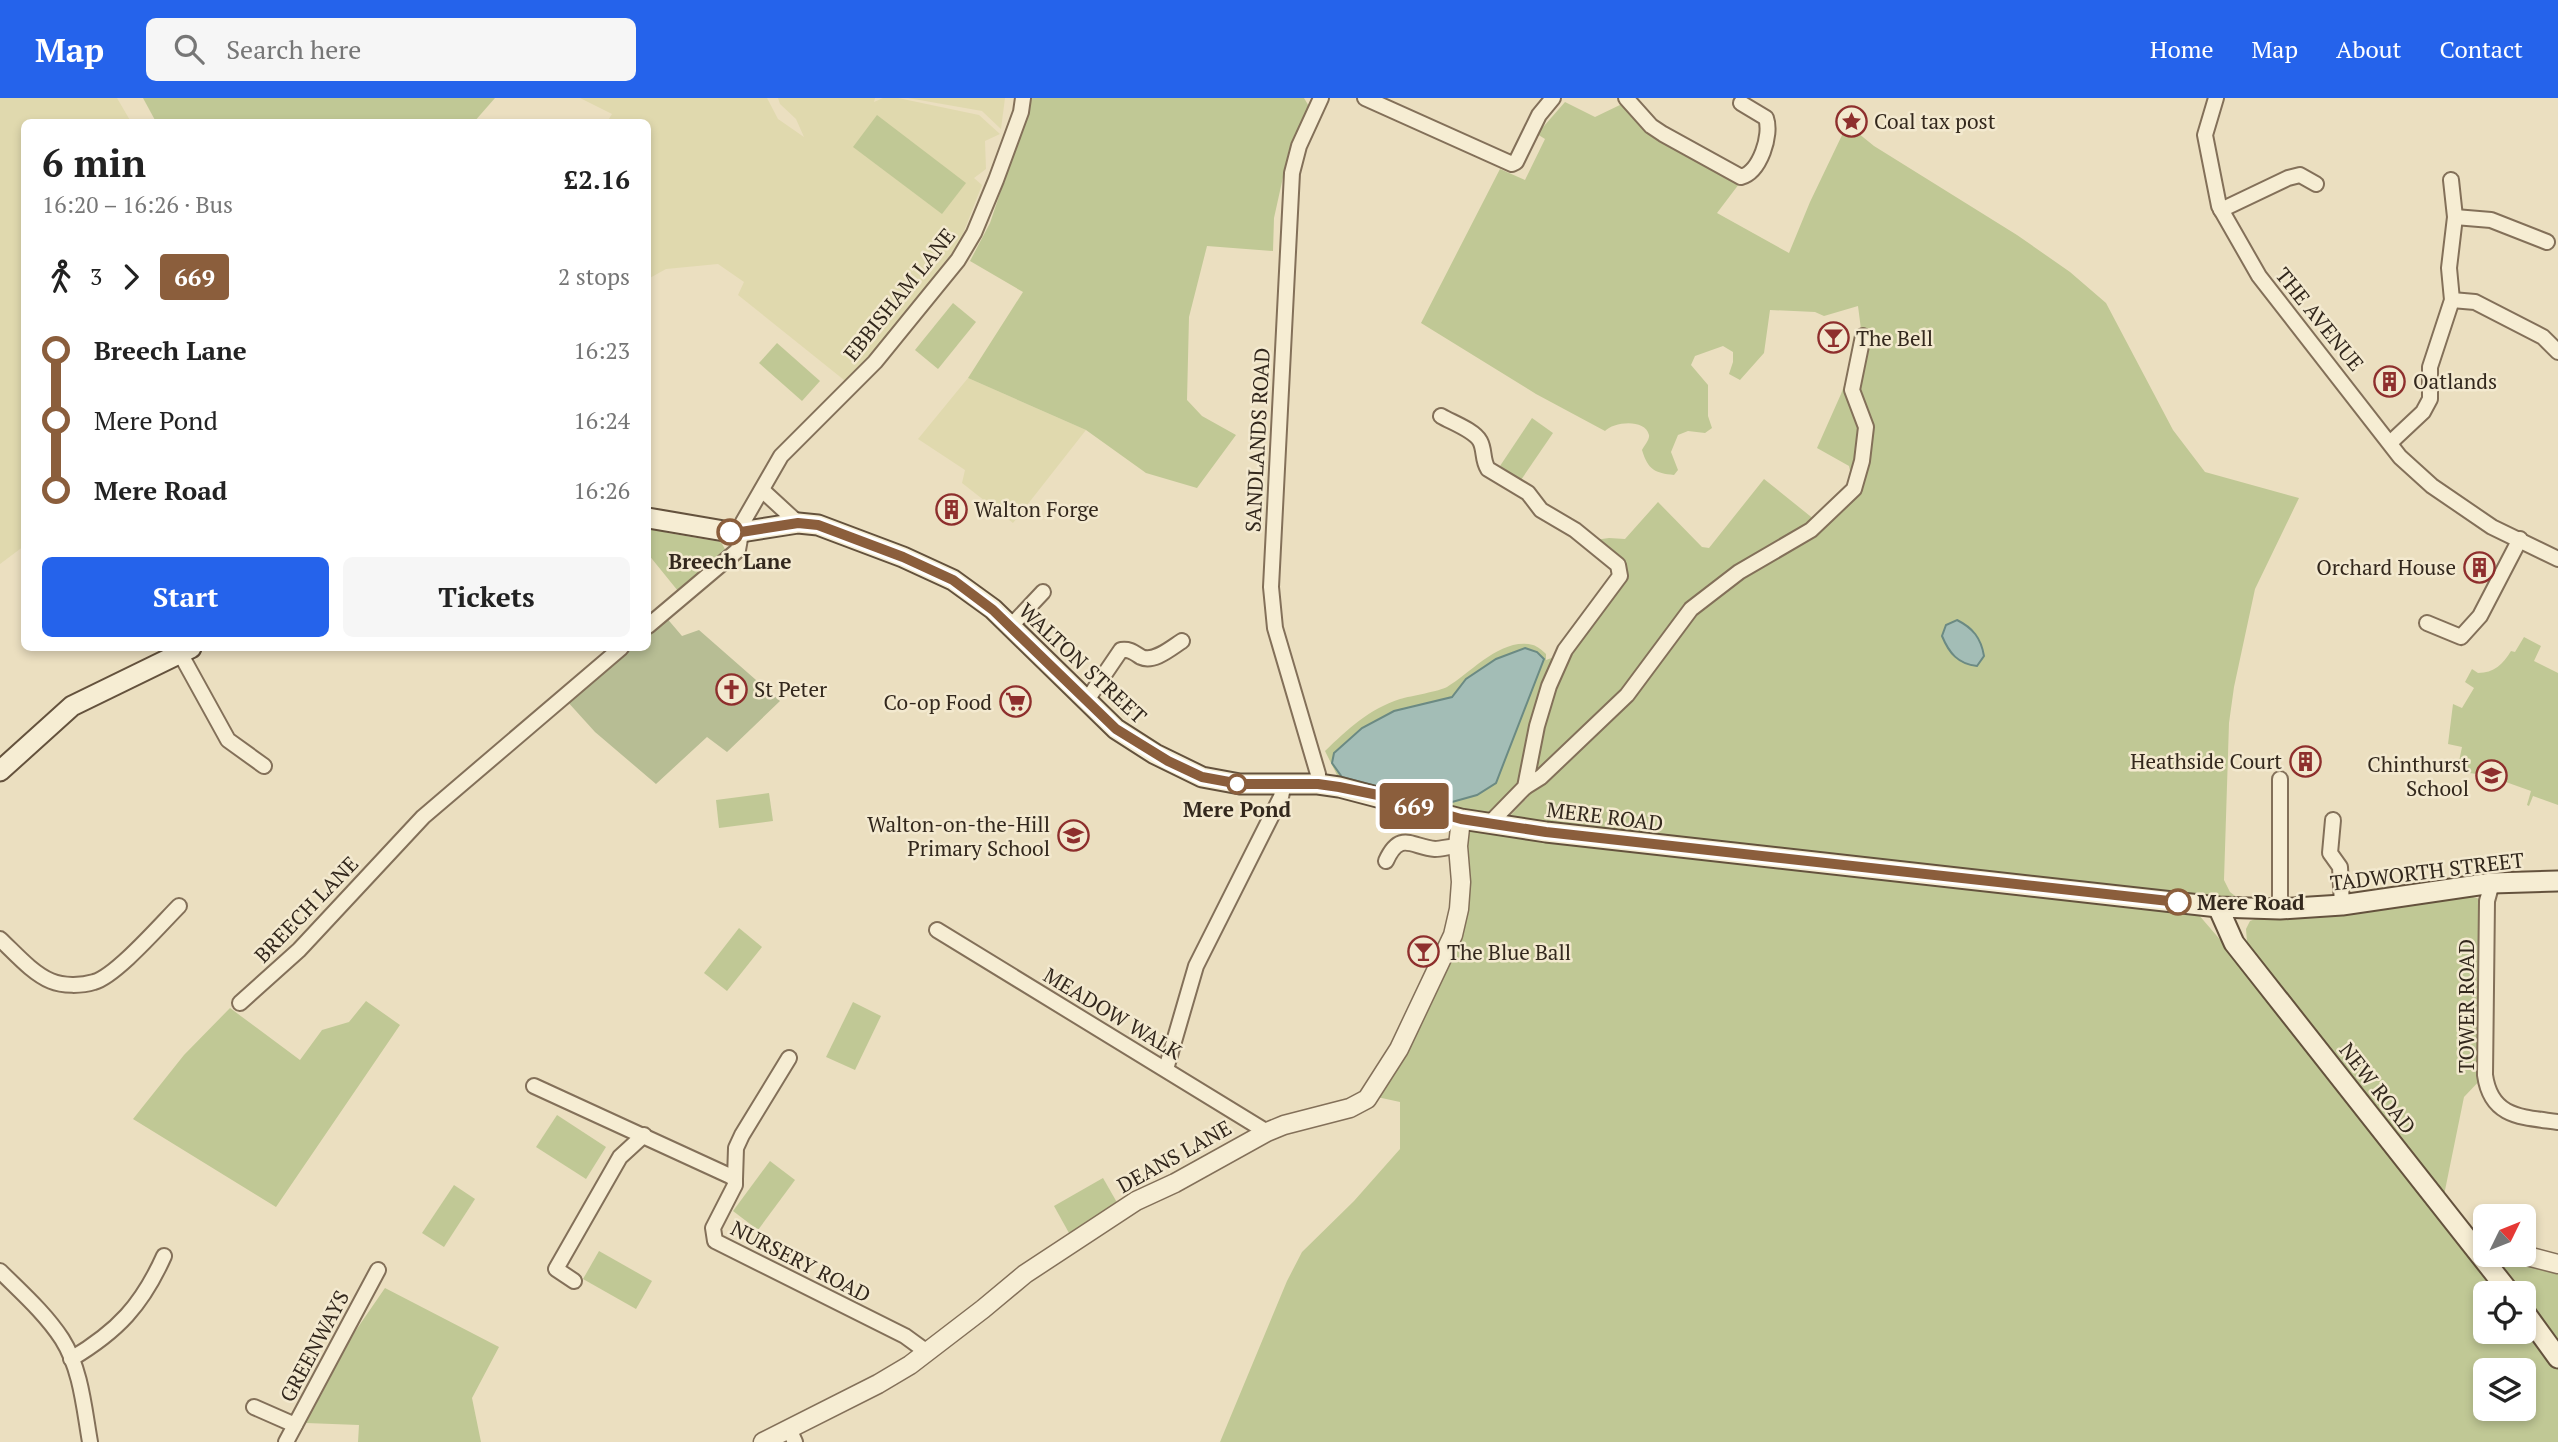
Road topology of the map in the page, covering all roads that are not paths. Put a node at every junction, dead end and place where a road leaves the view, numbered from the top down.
1 (1023, 98) edge
2 (1321, 98) edge
3 (1364, 98) edge
4 (1553, 98) edge
5 (1626, 98) edge
6 (2216, 98) edge
7 (1741, 103) dead end
8 (2451, 180) dead end
9 (2316, 184) dead end
10 (2221, 211) junction
11 (2455, 217) junction
12 (2547, 242) dead end
13 (2452, 300) junction
14 (1863, 337) dead end
15 (2558, 352) edge
16 (1441, 416) dead end
17 (2391, 442) junction
18 (762, 490) junction
19 (651, 519) edge
20 (798, 523) junction
21 (741, 532) junction
22 (2520, 539) junction
23 (2558, 559) edge
24 (1043, 592) dead end
25 (651, 623) edge
26 (2427, 623) dead end
27 (1011, 626) junction
28 (1182, 641) dead end
29 (183, 651) edge
30 (185, 651) edge
31 (617, 651) edge
32 (1087, 700) junction
33 (264, 766) dead end
34 (0, 771) edge
35 (2280, 779) dead end
36 (1284, 783) junction
37 (1318, 784) junction
38 (1525, 787) junction
39 (1461, 819) junction
40 (2333, 820) dead end
41 (1489, 824) junction
42 (1458, 846) junction
43 (1387, 861) dead end
44 (2558, 881) edge
45 (2492, 883) junction
46 (2342, 905) junction
47 (179, 906) dead end
48 (2218, 907) junction
49 (2280, 909) junction
50 (937, 930) dead end
51 (0, 939) edge
52 (240, 1003) dead end
53 (789, 1058) dead end
54 (1166, 1069) junction
55 (534, 1086) dead end
56 (2558, 1122) edge
57 (1267, 1132) junction
58 (644, 1135) junction
59 (735, 1179) junction
60 (2473, 1239) edge
61 (164, 1256) dead end
62 (2536, 1258) edge
63 (2558, 1264) edge
64 (378, 1270) dead end
65 (0, 1271) edge
66 (574, 1280) dead end
67 (2536, 1328) edge
68 (927, 1352) junction
69 (2558, 1358) edge
70 (71, 1359) junction
71 (254, 1407) dead end
72 (295, 1425) junction
73 (792, 1436) edge
74 (90, 1442) edge
75 (286, 1442) edge
76 (762, 1442) edge

1 - 18 street, EBBISHAM LANE
2 - 37 street, SANDLANDS ROAD
3 - 4 street
5 - 7 street
6 - 10 street, THE AVENUE
8 - 11 street
9 - 10 street
10 - 17 street, THE AVENUE
11 - 12 street
11 - 13 street
13 - 15 street
13 - 17 street
14 - 38 street
16 - 38 street
17 - 22 street, THE AVENUE
18 - 20 street
18 - 21 street, EBBISHAM LANE
19 - 21 main road, WALTON STREET
20 - 21 main road, WALTON STREET
20 - 27 main road, WALTON STREET
21 - 25 street
22 - 23 street, THE AVENUE
22 - 26 street
24 - 27 street
27 - 32 main road, WALTON STREET
28 - 32 street
29 - 34 main road
30 - 33 street
31 - 52 street, BREECH LANE
32 - 36 main road, WALTON STREET
35 - 49 street
36 - 37 main road, WALTON STREET
36 - 54 street
37 - 39 main road, WALTON STREET
38 - 41 street
39 - 41 main road, WALTON STREET
39 - 42 street, DEANS LANE
40 - 46 street
41 - 48 main road, MERE ROAD
42 - 43 street
42 - 57 street, DEANS LANE
44 - 45 main road, TADWORTH STREET
45 - 46 main road, TADWORTH STREET
45 - 56 street, TOWER ROAD
46 - 49 main road, TADWORTH STREET
47 - 51 street
48 - 49 main road, TADWORTH STREET
48 - 60 main road, NEW ROAD
50 - 54 street, MEADOW WALK
53 - 59 street, NURSERY ROAD
54 - 57 street, MEADOW WALK
55 - 58 street
57 - 68 street, DEANS LANE
58 - 59 street
58 - 66 street
59 - 68 street, NURSERY ROAD
61 - 70 street
62 - 63 street
64 - 72 street, GREENWAYS
65 - 70 street
67 - 69 main road
68 - 73 street, DEANS LANE
70 - 74 street
71 - 72 street
72 - 75 street, GREENWAYS
73 - 76 street, DEANS LANE

